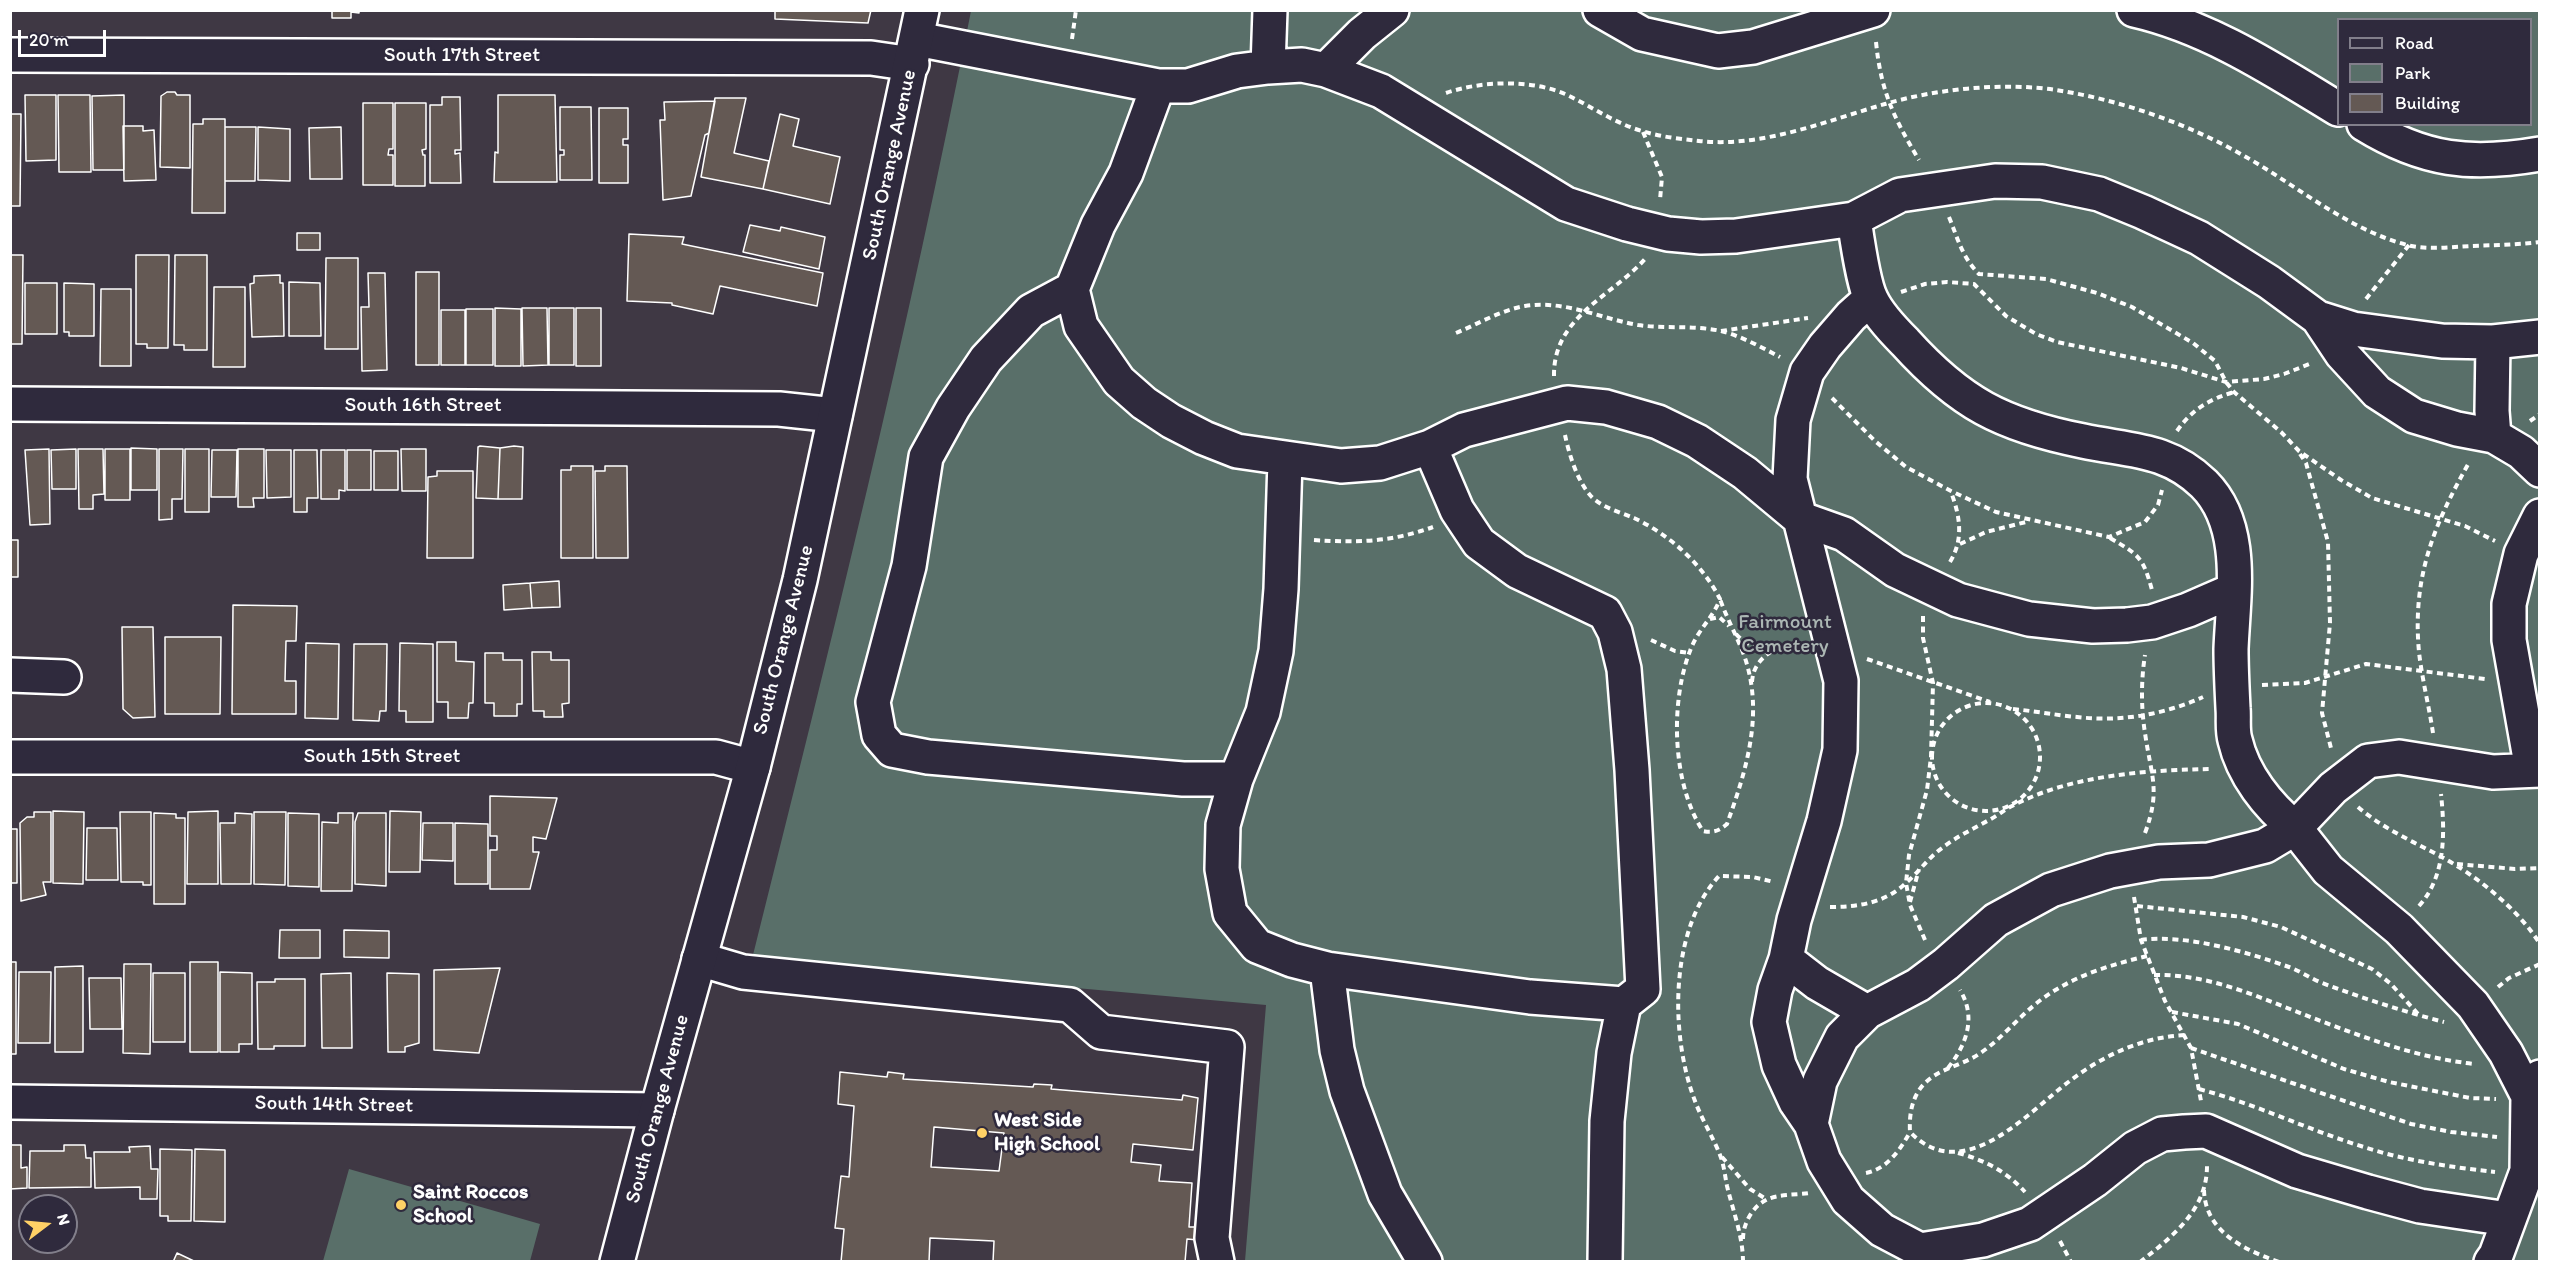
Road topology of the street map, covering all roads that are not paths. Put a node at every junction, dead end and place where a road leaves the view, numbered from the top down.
1 (1270, 10) edge
2 (1392, 10) edge
3 (1600, 10) edge
4 (2134, 10) edge
5 (1875, 26) edge
6 (917, 38) edge
7 (10, 55) edge
8 (1268, 67) junction
9 (1326, 70) junction
10 (1158, 86) junction
11 (2337, 108) edge
12 (2367, 126) edge
13 (2540, 154) edge
14 (1854, 219) junction
15 (1072, 288) junction
16 (1885, 296) junction
17 (2318, 318) junction
18 (2540, 337) edge
19 (2493, 342) junction
20 (10, 404) edge
21 (835, 415) junction
22 (2490, 435) junction
23 (1430, 447) junction
24 (1285, 460) junction
25 (2540, 470) edge
26 (2540, 516) edge
27 (1799, 518) junction
28 (2234, 590) junction
29 (10, 675) edge
30 (64, 677) dead end
31 (10, 757) edge
32 (753, 767) junction
33 (2536, 770) edge
34 (1236, 779) junction
35 (2295, 828) junction
36 (699, 959) junction
37 (1786, 959) junction
38 (1327, 969) junction
39 (1624, 1004) junction
40 (1868, 1011) junction
41 (2525, 1091) edge
42 (10, 1102) edge
43 (657, 1110) junction
44 (1811, 1124) junction
45 (2508, 1219) junction
46 (1924, 1256) edge
47 (617, 1262) edge
48 (1217, 1262) edge
49 (1425, 1262) edge
50 (1605, 1262) edge
51 (2491, 1262) edge

1 - 8 street
2 - 9 street
3 - 5 street
4 - 11 street
6 - 7 street, South 17th Street
6 - 10 street, South 17th Street
6 - 21 street, South Orange Avenue
8 - 9 street, South 17th Street
8 - 10 street, South 17th Street
9 - 14 street, South 17th Street
10 - 15 street
12 - 13 street
14 - 16 street
14 - 17 street, South 17th Street
15 - 24 street
15 - 34 street
16 - 27 street
16 - 28 street
17 - 19 street
17 - 22 street
18 - 19 street
19 - 22 street
20 - 21 street, South 16th Street
21 - 32 street, South Orange Avenue
22 - 25 street
23 - 24 street
23 - 27 street
23 - 39 street
24 - 34 street
26 - 33 street
27 - 28 street
27 - 37 street
28 - 35 street
29 - 30 street
31 - 32 street, South 15th Street
32 - 36 street, South Orange Avenue
33 - 35 street
34 - 38 street
35 - 40 street
35 - 41 street
36 - 43 street, South Orange Avenue
36 - 48 street
37 - 40 street
37 - 44 street
38 - 39 street
38 - 49 street
39 - 50 street
40 - 44 street
41 - 45 street
42 - 43 street, South 14th Street
43 - 47 street, South Orange Avenue
44 - 46 street
45 - 46 street
45 - 51 street

